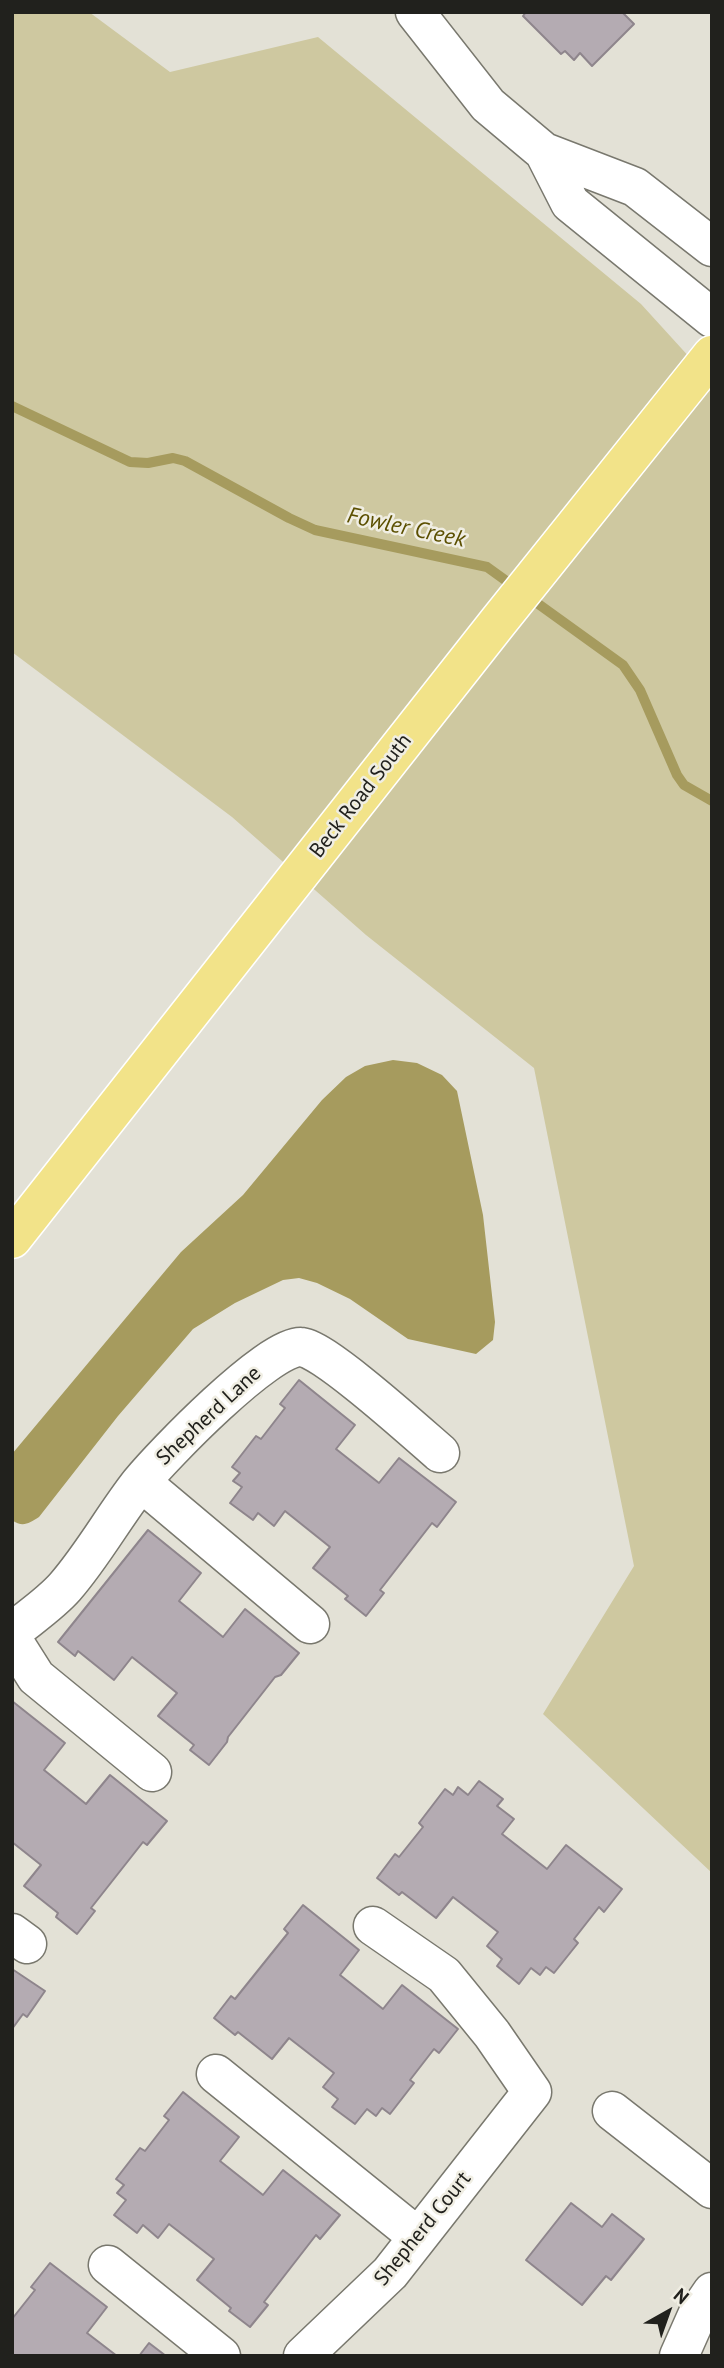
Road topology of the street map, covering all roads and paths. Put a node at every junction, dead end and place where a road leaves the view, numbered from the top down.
1 (415, 12) edge
2 (544, 152) junction
3 (712, 247) edge
4 (712, 318) edge
5 (712, 355) edge
6 (12, 1239) edge
7 (440, 1452) dead end
8 (141, 1482) junction
9 (310, 1624) dead end
10 (12, 1632) edge
11 (12, 1639) edge
12 (152, 1772) dead end
13 (373, 1926) dead end
14 (216, 2074) dead end
15 (612, 2110) dead end
16 (712, 2189) edge
17 (418, 2237) junction
18 (108, 2265) dead end
19 (712, 2292) edge
20 (221, 2356) edge
21 (303, 2356) edge
22 (679, 2356) edge

1 - 2 street
2 - 3 street
2 - 4 street
5 - 6 main road, Beck Road South
7 - 8 street, Shepherd Lane
8 - 9 street
8 - 10 street, Shepherd Lane
11 - 12 street
13 - 17 street, Shepherd Court
14 - 17 street
15 - 16 street
17 - 21 street, Shepherd Court
18 - 20 street
19 - 22 street

